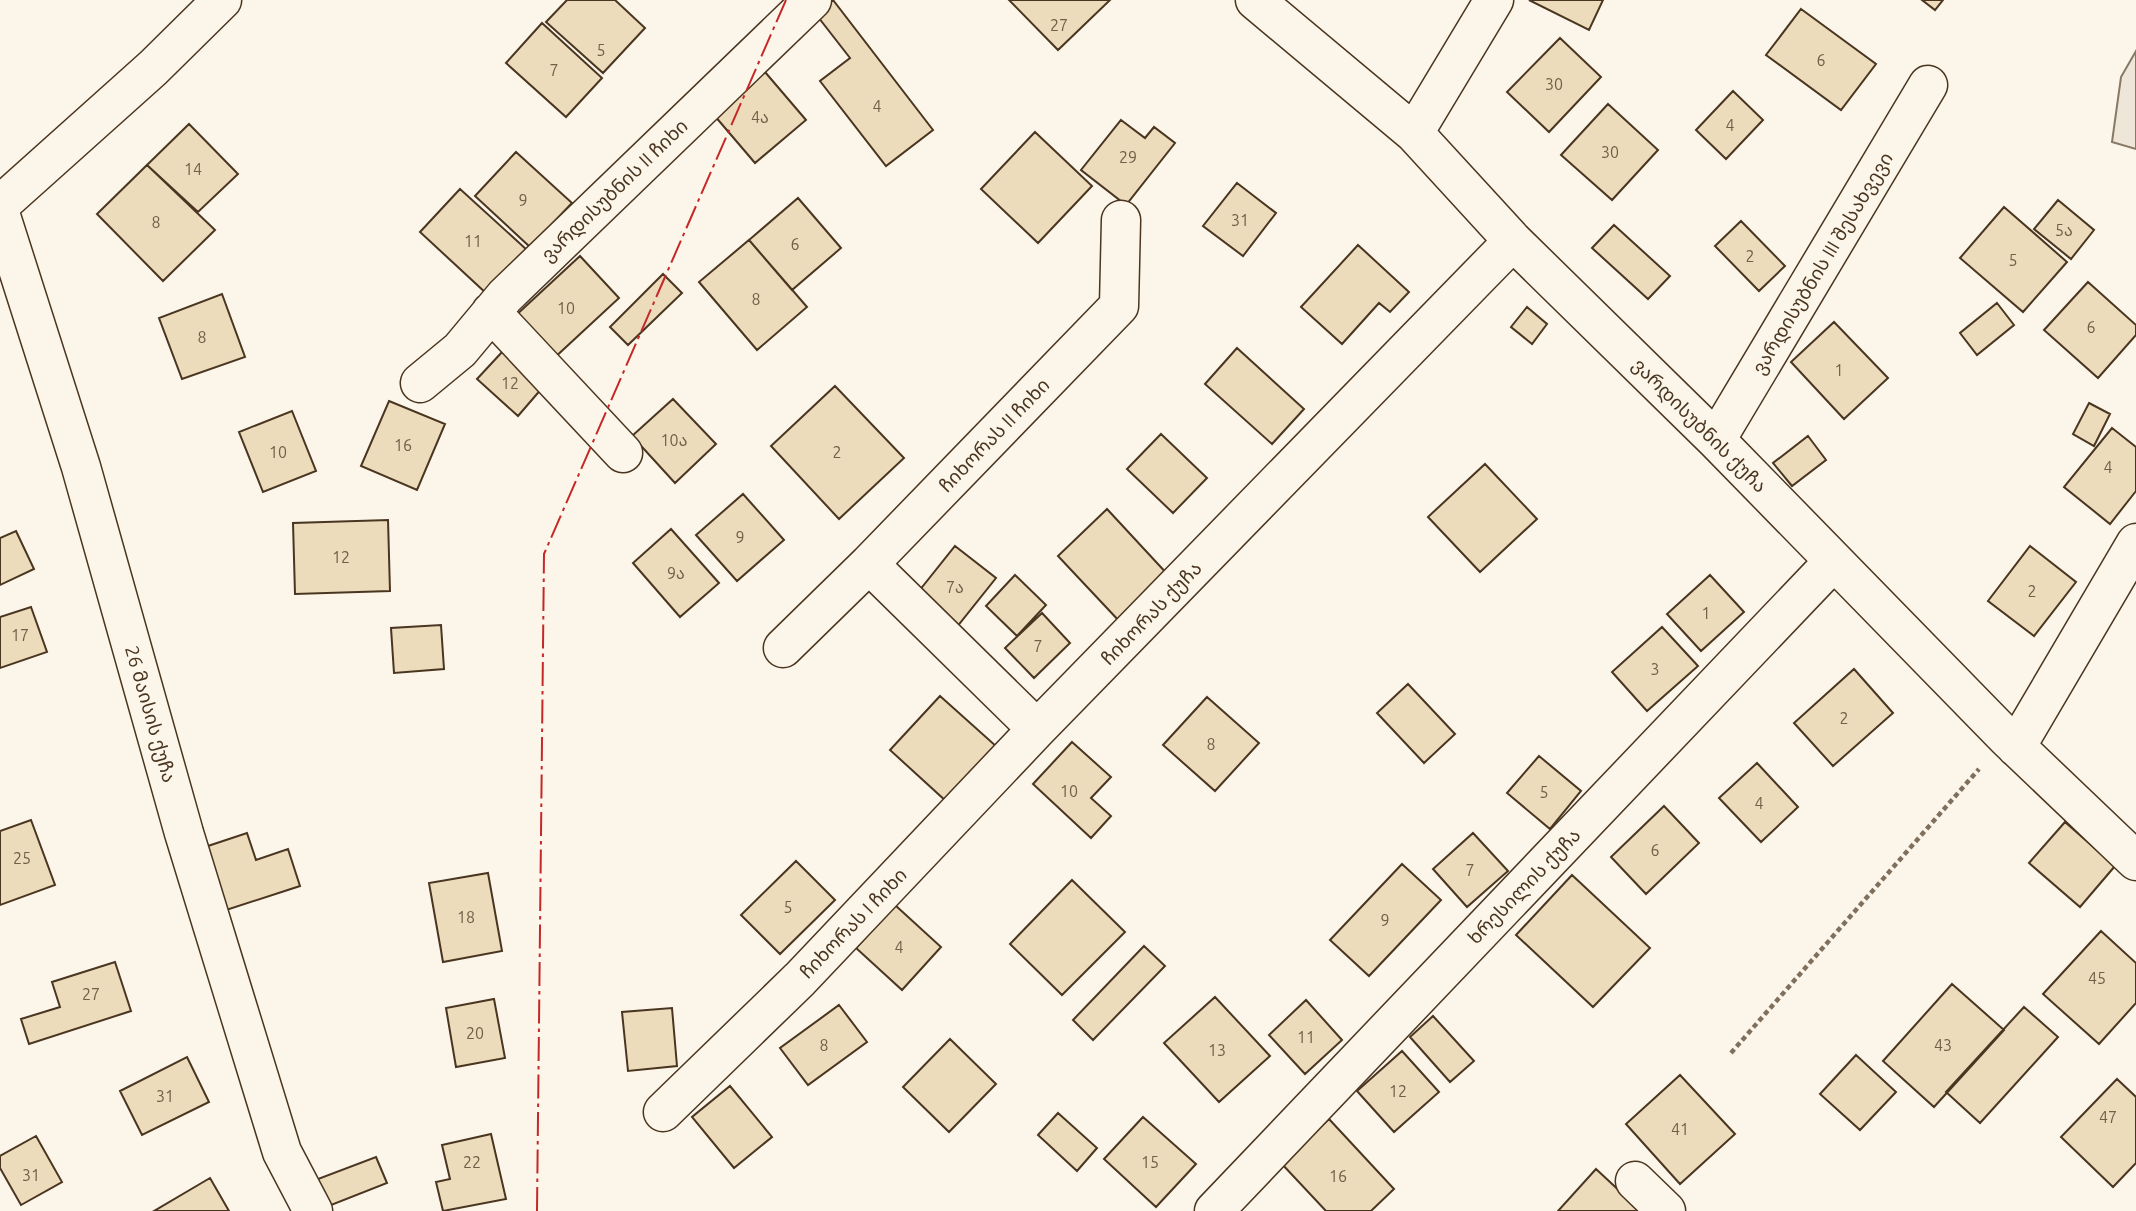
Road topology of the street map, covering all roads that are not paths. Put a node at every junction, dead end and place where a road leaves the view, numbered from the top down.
1 (222, 0) edge
2 (812, 0) edge
3 (1255, 0) edge
4 (1494, 0) edge
5 (1928, 85) dead end
6 (1414, 133) junction
7 (0, 205) edge
8 (0, 213) edge
9 (1121, 220) dead end
10 (1513, 241) junction
11 (491, 312) junction
12 (420, 383) dead end
13 (1716, 440) junction
14 (623, 453) dead end
15 (2136, 543) edge
16 (1834, 561) junction
17 (869, 564) junction
18 (783, 648) dead end
19 (1037, 729) junction
20 (2012, 742) junction
21 (2136, 861) edge
22 (663, 1112) dead end
23 (1634, 1181) dead end
24 (313, 1211) edge
25 (1214, 1211) edge
26 (1666, 1211) edge

1 - 7 street
2 - 11 street, ვარდისუბნის II ჩიხი
3 - 6 street, ვარდისუბნის ქუჩა
4 - 6 street
5 - 13 street, ვარდისუბნის III შესახვევი
6 - 10 street, ვარდისუბნის ქუჩა
8 - 24 street, 26 მაისის ქუჩა
9 - 17 street, ჩიხორას II ჩიხი
10 - 13 street, ვარდისუბნის ქუჩა
10 - 19 street, ჩიხორას ქუჩა
11 - 12 street, ვარდისუბნის II ჩიხი
11 - 14 street
13 - 16 street, ვარდისუბნის ქუჩა
15 - 20 street
16 - 20 street, ვარდისუბნის ქუჩა
16 - 25 street, ხრესილის ქუჩა
17 - 18 street
17 - 19 street
19 - 22 street, ჩიხორას I ჩიხი
20 - 21 street, ვარდისუბნის ქუჩა
23 - 26 street

